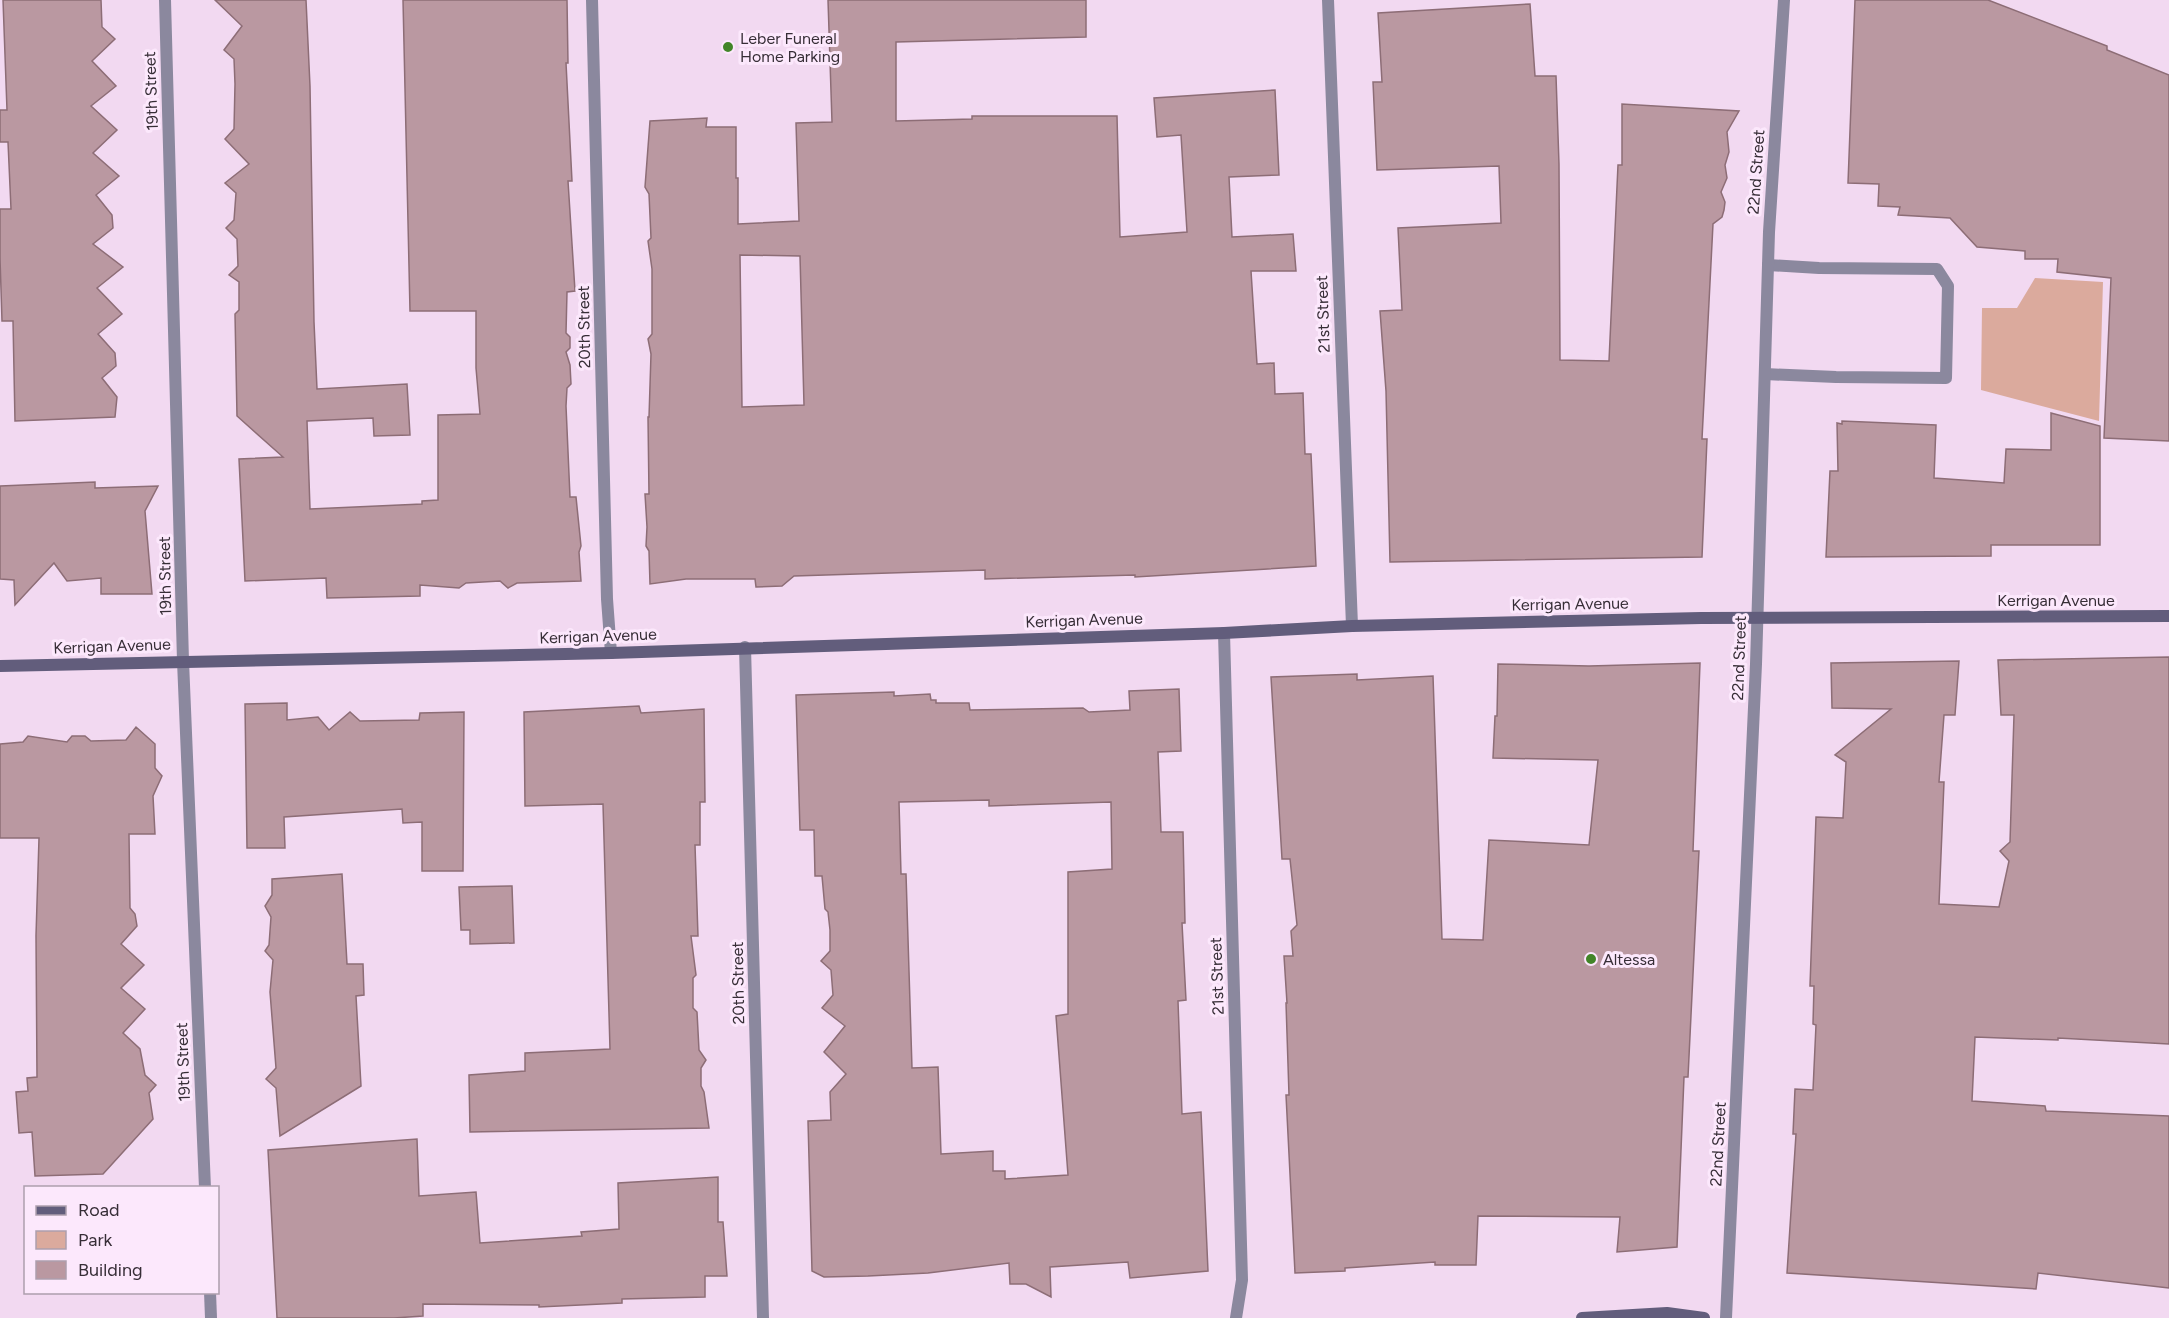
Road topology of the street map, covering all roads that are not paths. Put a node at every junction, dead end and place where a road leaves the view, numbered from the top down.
1 (165, 0) edge
2 (592, 0) edge
3 (1328, 0) edge
4 (1784, 0) edge
5 (1768, 265) junction
6 (1765, 375) junction
7 (2169, 616) edge
8 (1756, 618) junction
9 (1352, 626) junction
10 (1224, 633) junction
11 (745, 647) junction
12 (611, 653) junction
13 (183, 661) junction
14 (0, 666) edge
15 (205, 1186) edge
16 (210, 1294) edge
17 (211, 1318) edge
18 (763, 1318) edge
19 (1236, 1318) edge
20 (1581, 1318) edge
21 (1704, 1318) edge
22 (1726, 1318) edge

1 - 13 street, 19th Street
2 - 12 street, 20th Street
3 - 9 street, 21st Street
4 - 5 street, 22nd Street
5 - 6 street, 22nd Street
5 - 6 street
6 - 8 street, 22nd Street
7 - 8 street, Kerrigan Avenue
8 - 9 street, Kerrigan Avenue
8 - 22 street, 22nd Street
9 - 10 street, Kerrigan Avenue
10 - 11 street, Kerrigan Avenue
10 - 19 street, 21st Street
11 - 12 street, Kerrigan Avenue
11 - 18 street, 20th Street
12 - 13 street, Kerrigan Avenue
13 - 14 street, Kerrigan Avenue
13 - 15 street, 19th Street
16 - 17 street
20 - 21 street

